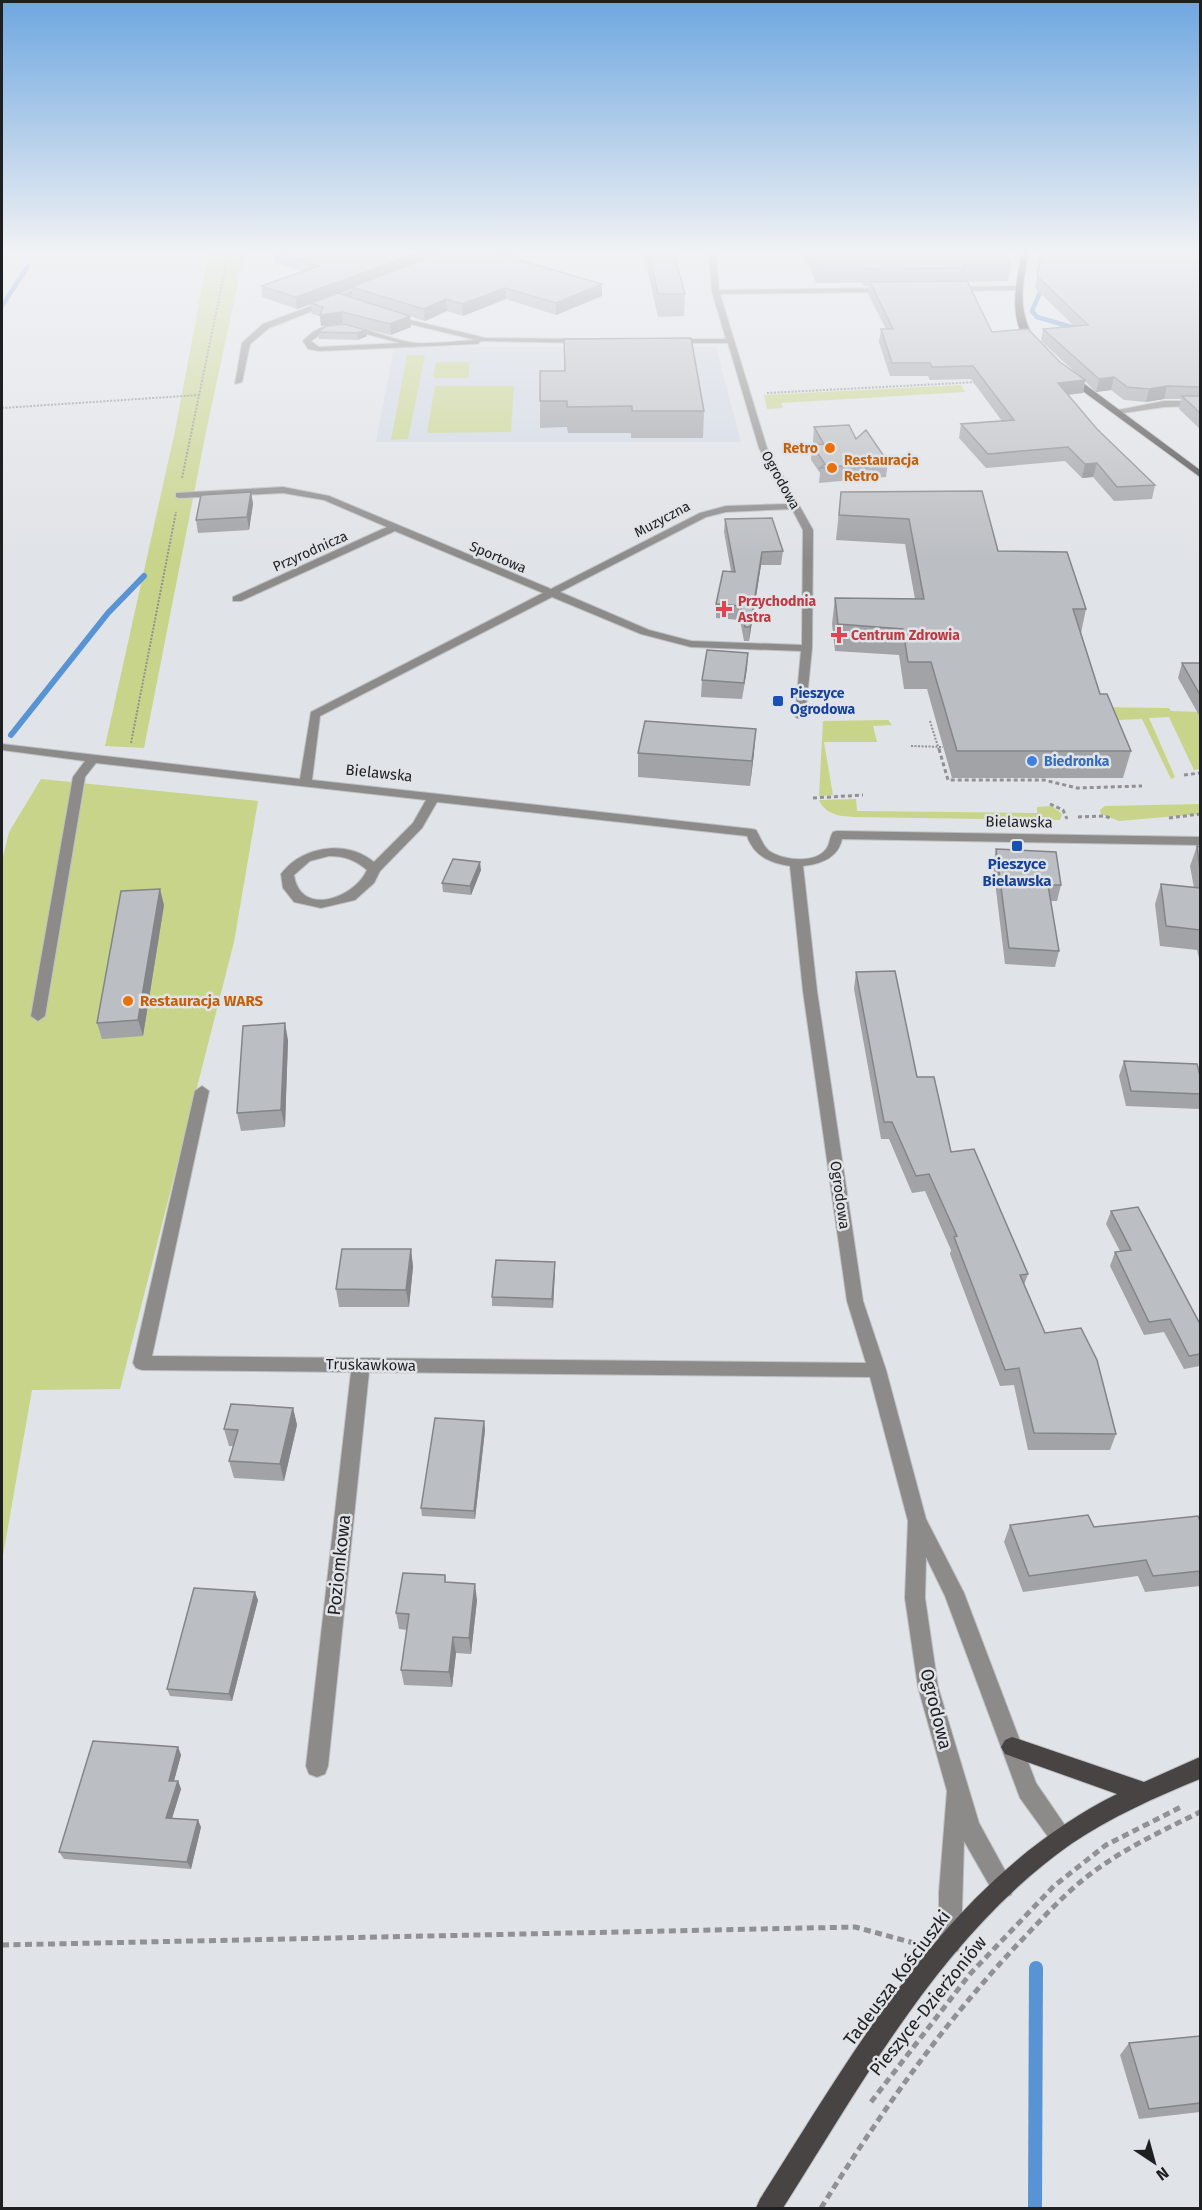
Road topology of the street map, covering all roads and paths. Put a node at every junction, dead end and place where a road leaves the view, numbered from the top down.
1 (207, 353) edge
2 (244, 353) edge
3 (735, 353) edge
4 (1062, 371) edge
5 (985, 381) edge
6 (238, 382) dead end
7 (757, 393) dead end
8 (199, 394) junction
9 (1200, 404) edge
10 (2, 408) edge
11 (1118, 411) junction
12 (1200, 474) edge
13 (179, 495) junction
14 (796, 506) junction
15 (393, 528) junction
16 (552, 594) junction
17 (237, 598) dead end
18 (807, 648) junction
19 (801, 716) dead end
20 (930, 721) dead end
21 (911, 746) dead end
22 (2, 747) edge
23 (937, 747) junction
24 (943, 747) dead end
25 (93, 759) junction
26 (133, 764) junction
27 (1200, 773) edge
28 (1184, 775) dead end
29 (306, 782) junction
30 (1142, 786) dead end
31 (863, 795) dead end
32 (434, 796) junction
33 (813, 798) dead end
34 (1200, 841) edge
35 (796, 863) junction
36 (374, 869) junction
37 (38, 1016) dead end
38 (202, 1091) dead end
39 (361, 1365) junction
40 (877, 1370) junction
41 (917, 1520) junction
42 (1012, 1747) junction
43 (317, 1766) dead end
44 (1200, 1768) edge
45 (957, 1787) junction
46 (1143, 1792) junction
47 (1185, 1805) dead end
48 (1200, 1812) edge
49 (1062, 1838) junction
50 (1003, 1887) junction
51 (2, 1945) edge
52 (947, 1947) junction
53 (866, 2110) dead end
54 (769, 2208) edge
55 (821, 2208) edge

1 - 8 path
2 - 6 street
3 - 14 street, Ogrodowa
4 - 11 main road
5 - 7 path
8 - 10 path
8 - 13 path
9 - 11 street
11 - 12 main road
13 - 15 street, Sportowa
13 - 26 path
14 - 16 street, Muzyczna
14 - 18 street, Ogrodowa
15 - 16 street, Sportowa
15 - 17 street, Przyrodnicza
16 - 18 street, Sportowa
16 - 29 street, Muzyczna
18 - 19 street, Ogrodowa
20 - 23 path
21 - 23 path
22 - 25 street, Bielawska
23 - 24 path
23 - 30 path
25 - 26 street, Bielawska
25 - 37 street
26 - 29 street, Bielawska
27 - 28 path
29 - 32 street, Bielawska
31 - 33 path
32 - 35 street, Bielawska
32 - 36 street
34 - 35 street, Bielawska
35 - 40 street, Ogrodowa
36 - 36 street
38 - 39 street, Truskawkowa
39 - 40 street, Truskawkowa
39 - 43 street, Poziomkowa
40 - 41 street, Ogrodowa
41 - 42 street, Ogrodowa
41 - 45 street, Ogrodowa
42 - 46 main road
42 - 49 street, Ogrodowa
44 - 46 main road, Tadeusza Kościuszki
45 - 50 street, Ogrodowa
45 - 52 street
46 - 49 main road, Tadeusza Kościuszki
47 - 53 path, Pieszyce-Dzierżoniów
48 - 55 path
49 - 50 main road, Tadeusza Kościuszki
50 - 52 main road, Tadeusza Kościuszki
51 - 52 path
52 - 54 main road, Tadeusza Kościuszki

